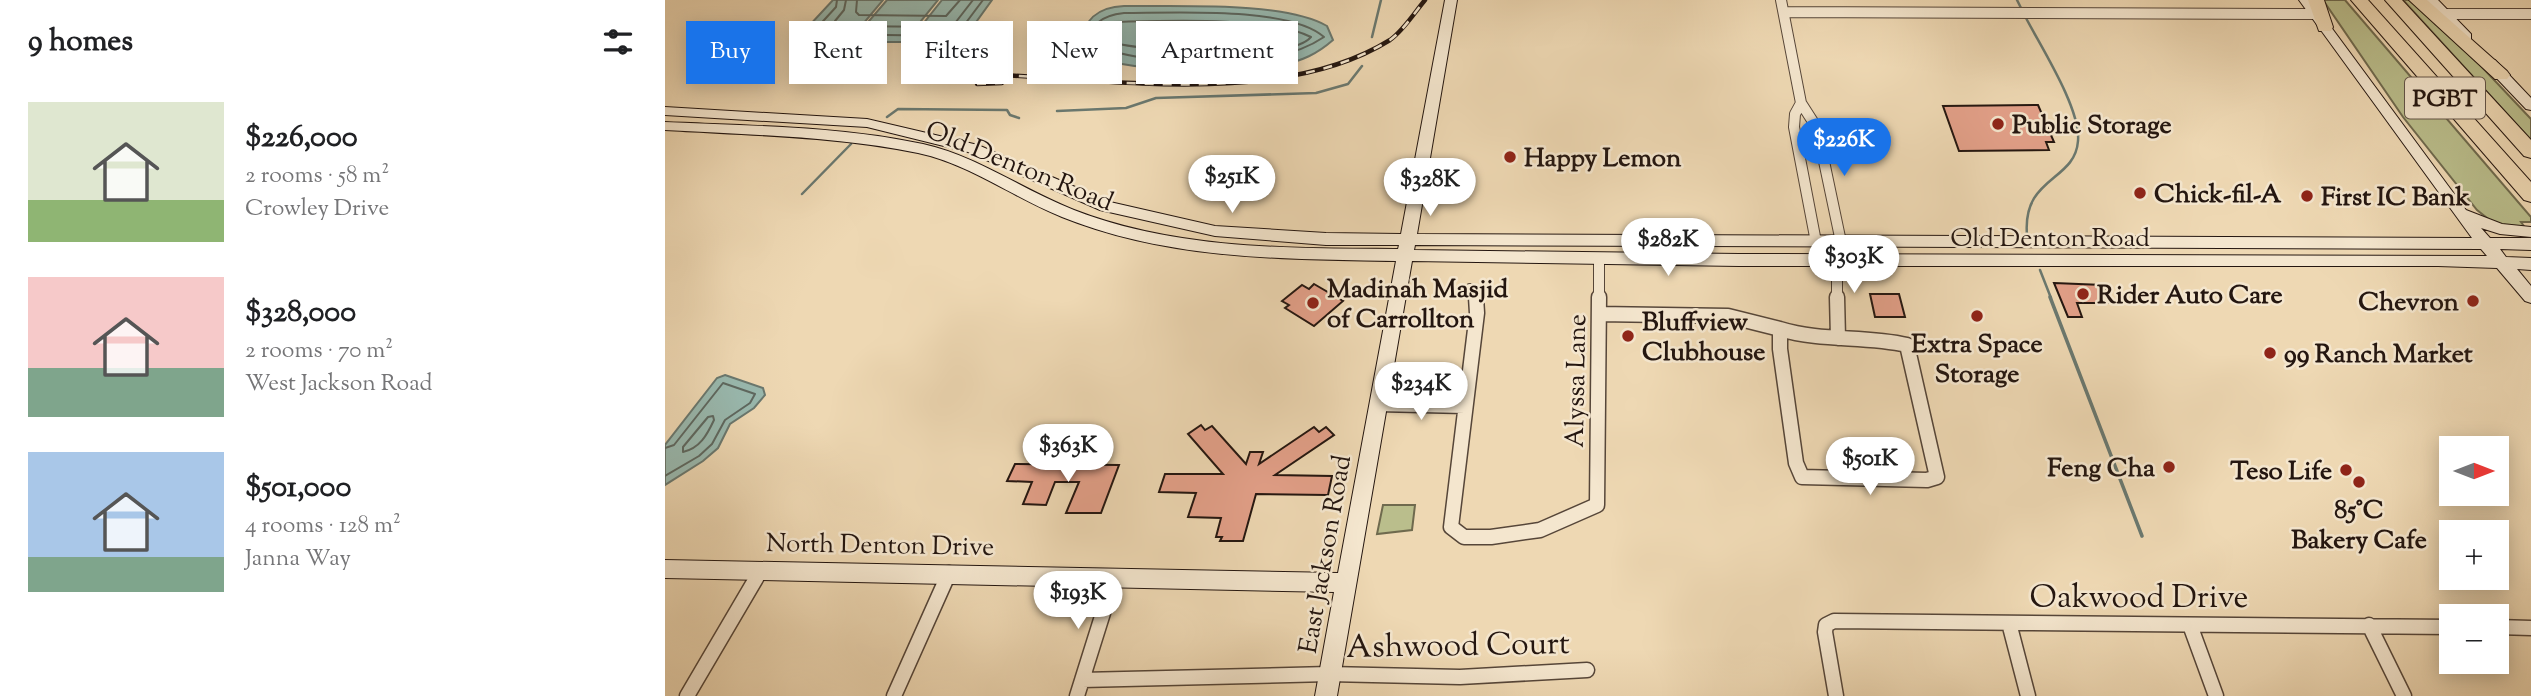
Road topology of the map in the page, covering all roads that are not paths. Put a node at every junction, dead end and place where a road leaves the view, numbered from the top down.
1 (1451, 0) edge
2 (1781, 0) edge
3 (2305, 0) edge
4 (2359, 0) edge
5 (2393, 0) edge
6 (2417, 0) edge
7 (2431, 0) edge
8 (1784, 12) junction
9 (2319, 13) edge
10 (2444, 14) junction
11 (2531, 15) edge
12 (2501, 75) junction
13 (1801, 103) junction
14 (2531, 106) edge
15 (669, 112) edge
16 (665, 126) edge
17 (2531, 152) edge
18 (999, 158) junction
19 (980, 170) junction
20 (2531, 195) edge
21 (2460, 214) junction
22 (2531, 232) edge
23 (1816, 242) junction
24 (1841, 242) junction
25 (2144, 243) junction
26 (2438, 244) junction
27 (2486, 244) junction
28 (2531, 244) edge
29 (2302, 245) junction
30 (1406, 248) junction
31 (1599, 258) junction
32 (1832, 260) junction
33 (2154, 262) junction
34 (2312, 262) junction
35 (2500, 262) junction
36 (2531, 264) edge
37 (1470, 289) dead end
38 (2531, 296) edge
39 (1599, 314) junction
40 (1780, 328) junction
41 (1838, 338) junction
42 (1907, 345) joint
43 (1378, 404) junction
44 (1465, 406) junction
45 (665, 569) edge
46 (761, 570) junction
47 (949, 573) junction
48 (1114, 578) junction
49 (1346, 583) junction
50 (2009, 623) junction
51 (2190, 625) junction
52 (2369, 625) junction
53 (2439, 627) edge
54 (2509, 627) edge
55 (2531, 628) edge
56 (1587, 670) dead end
57 (1329, 674) junction
58 (1082, 680) junction
59 (687, 696) edge
60 (894, 696) edge
61 (1077, 696) edge
62 (1326, 696) edge
63 (1836, 696) edge
64 (2028, 696) edge
65 (2216, 696) edge
66 (2404, 696) edge

1 - 30 main road, East Jackson Road
2 - 8 street
3 - 9 main road
4 - 20 highway, PGBT
5 - 17 highway, PGBT
6 - 12 highway
7 - 10 main road
8 - 9 street
8 - 13 street
9 - 21 main road
10 - 11 street
10 - 12 main road
12 - 14 main road
13 - 23 street
13 - 24 street
15 - 18 main road, Old Denton Road
16 - 19 main road, Old Denton Road
18 - 19 main road
18 - 30 main road, Old Denton Road
19 - 30 main road, Old Denton Road
21 - 22 main road
21 - 26 main road
21 - 27 main road
23 - 24 main road, Old Denton Road
23 - 30 main road, Old Denton Road
23 - 32 street
24 - 25 main road, Old Denton Road
24 - 32 street
25 - 29 main road, Old Denton Road
25 - 33 main road
26 - 27 main road, Old Denton Road
26 - 29 main road, Old Denton Road
27 - 28 main road, Old Denton Road
27 - 35 main road
29 - 34 main road
30 - 31 main road, Old Denton Road
30 - 43 main road, East Jackson Road
31 - 32 main road, Old Denton Road
31 - 39 street, Alyssa Lane
32 - 33 main road, Old Denton Road
32 - 41 street
33 - 34 main road, Old Denton Road
34 - 35 main road, Old Denton Road
35 - 36 main road, Old Denton Road
35 - 38 main road
37 - 44 street
39 - 40 street
39 - 44 street, Alyssa Lane
40 - 41 street
40 - 42 street
41 - 42 street
43 - 44 street
43 - 49 main road, East Jackson Road
45 - 46 main road, North Denton Drive
46 - 47 main road, North Denton Drive
46 - 59 street
47 - 48 main road, North Denton Drive
47 - 60 street
48 - 49 main road, North Denton Drive
48 - 58 street
49 - 57 main road, East Jackson Road
50 - 51 street, Oakwood Drive
50 - 63 street, Oakwood Drive
50 - 64 street
51 - 52 street, Oakwood Drive
51 - 65 street
52 - 53 street, Oakwood Drive
52 - 66 street
54 - 55 street
56 - 57 street, Ashwood Court
57 - 58 street, Ashwood Court
57 - 62 main road, East Jackson Road
58 - 61 street

